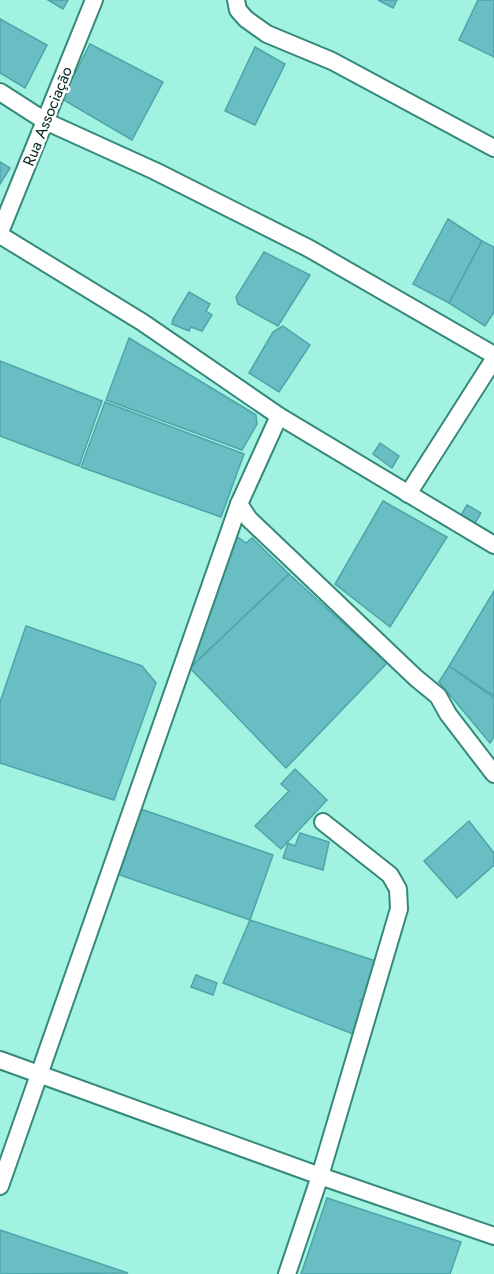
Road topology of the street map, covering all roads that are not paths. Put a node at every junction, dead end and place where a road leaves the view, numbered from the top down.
1 (94, 0) edge
2 (236, 0) edge
3 (0, 92) edge
4 (45, 121) junction
5 (494, 148) edge
6 (0, 233) edge
7 (494, 357) edge
8 (279, 416) junction
9 (408, 494) junction
10 (239, 504) junction
11 (494, 545) edge
12 (494, 774) edge
13 (323, 822) dead end
14 (0, 1060) edge
15 (39, 1073) junction
16 (320, 1176) junction
17 (0, 1186) edge
18 (494, 1236) edge
19 (287, 1274) edge

1 - 4 street, Rua Associação
2 - 5 street
3 - 4 street
4 - 6 street, Rua Associação
4 - 7 street
6 - 8 street
7 - 9 street
8 - 9 street
8 - 10 street
9 - 11 street
10 - 12 street
10 - 15 street
13 - 16 street
14 - 15 street
15 - 16 street
15 - 17 street
16 - 18 street
16 - 19 street

